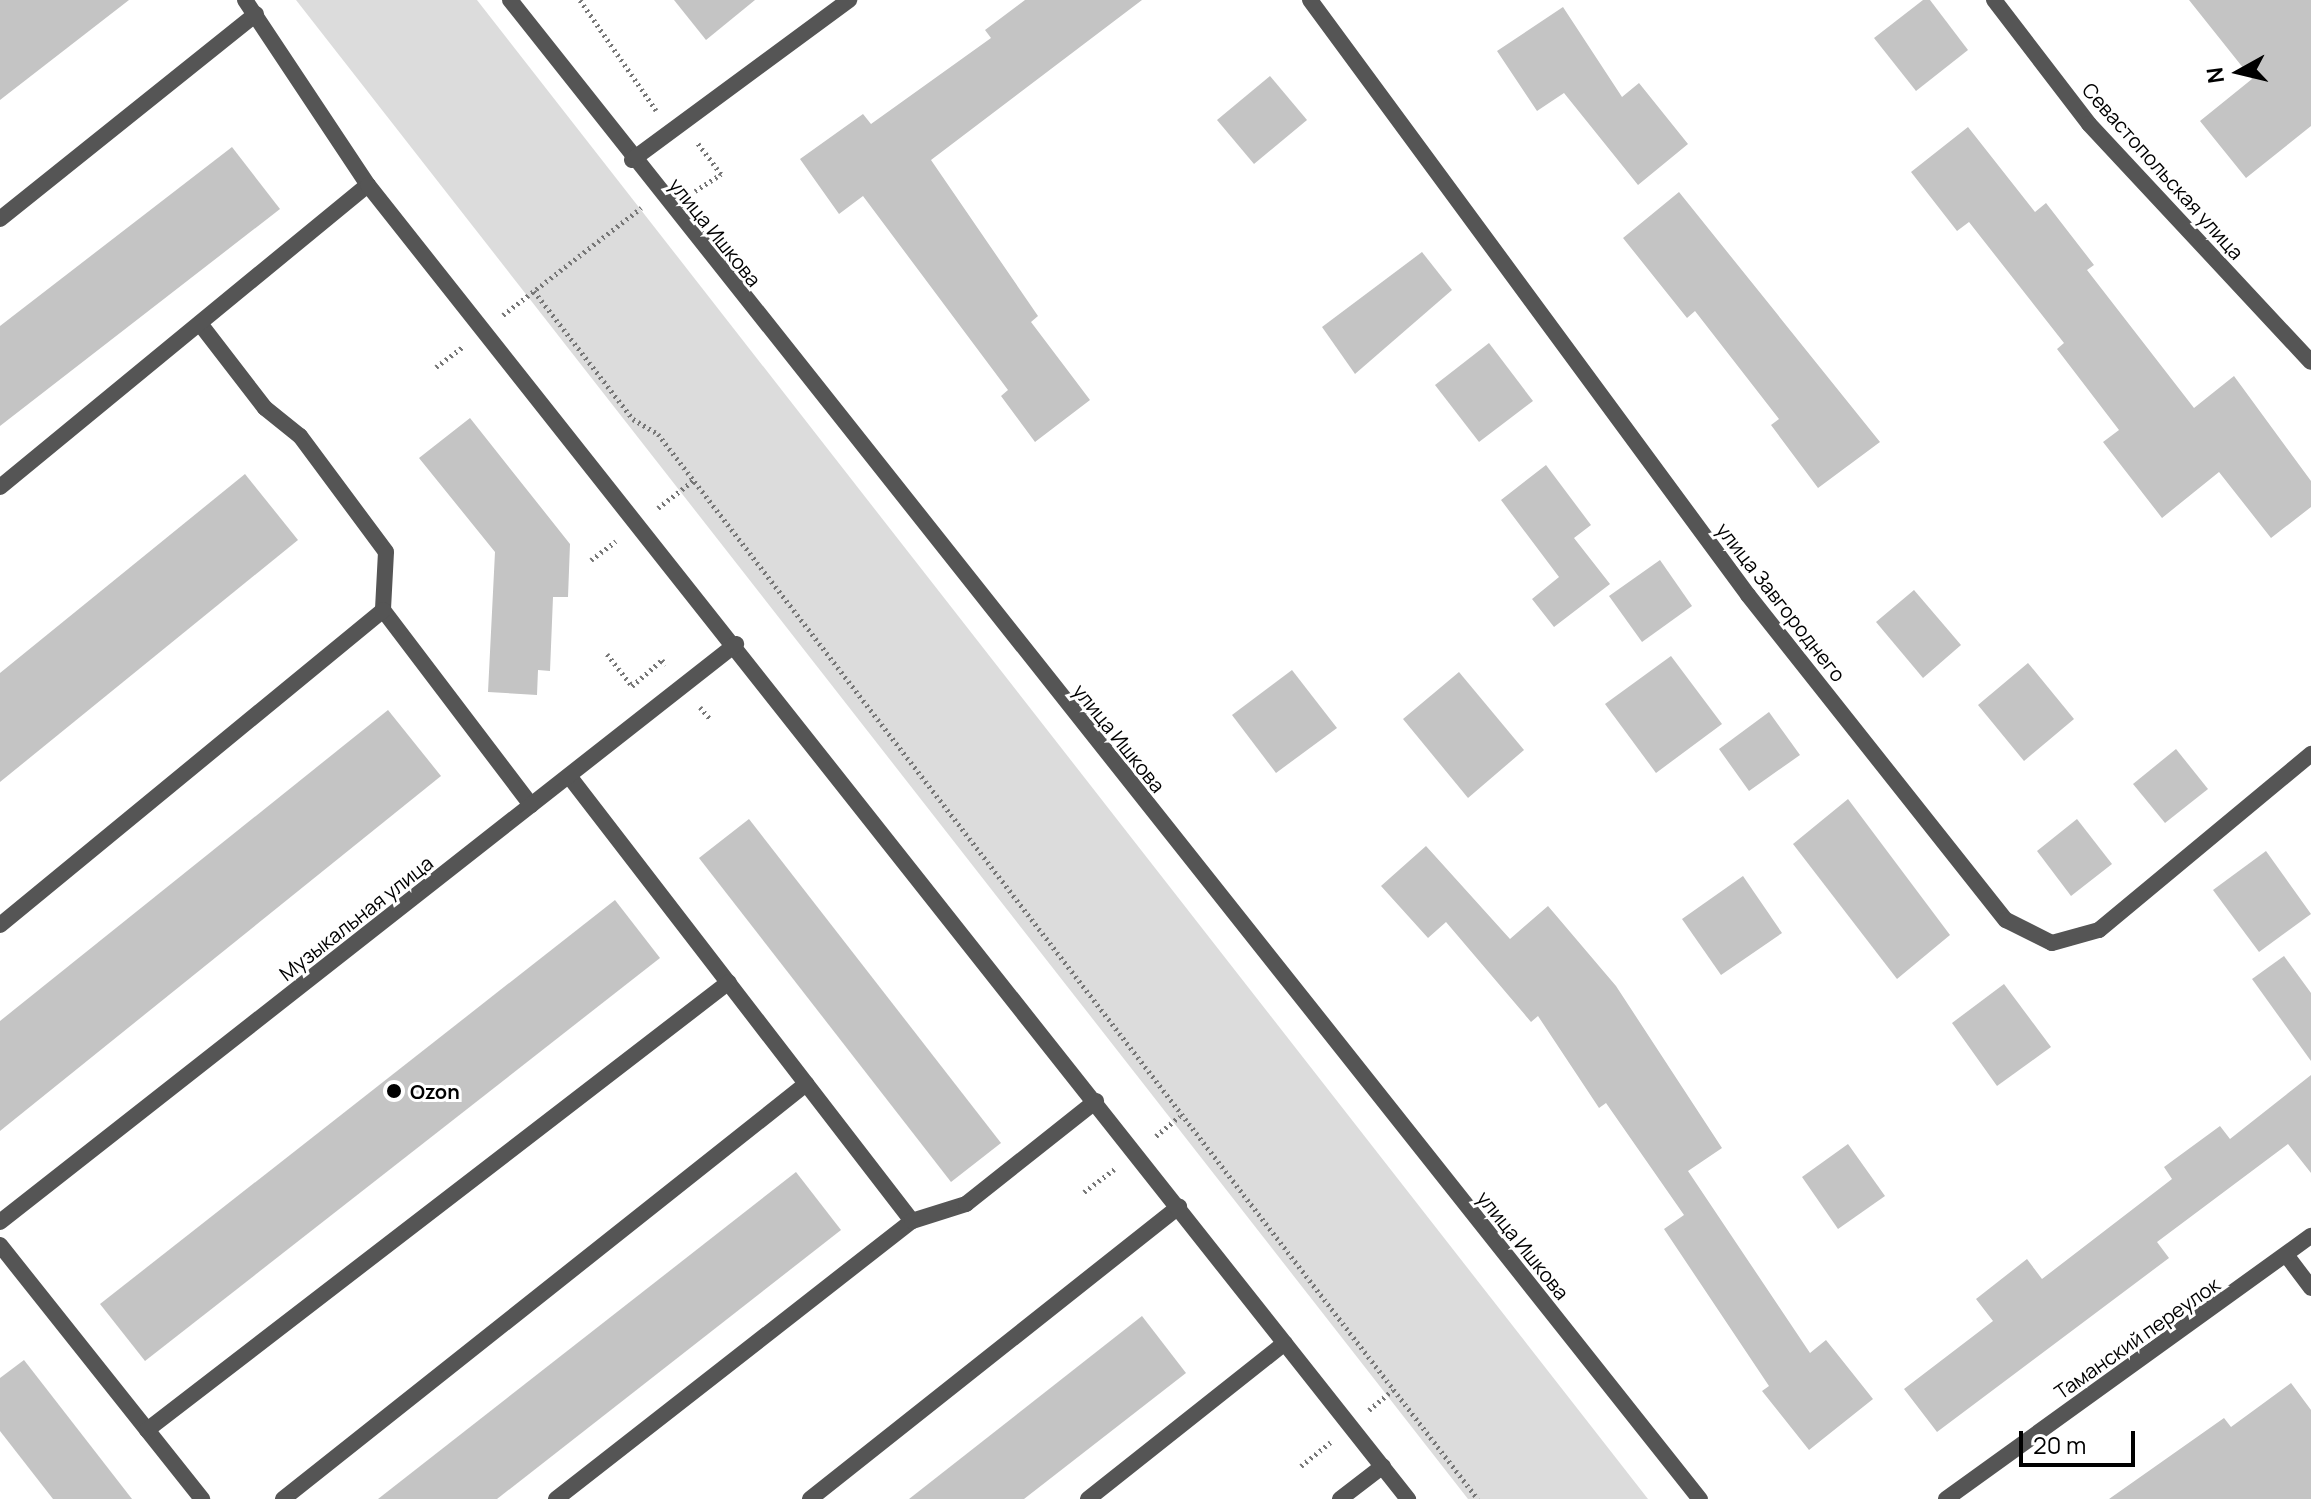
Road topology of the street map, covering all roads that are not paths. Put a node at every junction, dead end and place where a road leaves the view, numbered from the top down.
1 (245, 0) edge
2 (510, 0) edge
3 (849, 0) edge
4 (1310, 0) edge
5 (1994, 0) edge
6 (256, 14) junction
7 (632, 160) junction
8 (368, 185) junction
9 (0, 219) edge
10 (201, 325) junction
11 (2311, 362) edge
12 (0, 487) edge
13 (383, 610) junction
14 (736, 644) junction
15 (2311, 754) edge
16 (569, 776) junction
17 (531, 805) junction
18 (0, 925) edge
19 (729, 982) junction
20 (806, 1084) junction
21 (1096, 1101) junction
22 (1179, 1207) junction
23 (912, 1221) junction
24 (0, 1222) edge
25 (2311, 1236) edge
26 (0, 1245) edge
27 (2287, 1256) junction
28 (2311, 1288) edge
29 (1285, 1343) junction
30 (147, 1430) junction
31 (1383, 1466) junction
32 (202, 1499) edge
33 (283, 1499) edge
34 (556, 1499) edge
35 (810, 1499) edge
36 (1088, 1499) edge
37 (1340, 1499) edge
38 (1408, 1499) edge
39 (1700, 1499) edge
40 (1946, 1499) edge

1 - 6 street
2 - 7 street, улица Ишкова
3 - 7 street
4 - 15 street, улица Завгороднего
5 - 11 street, Севастопольская улица
6 - 8 street
6 - 9 street
7 - 39 street, улица Ишкова
8 - 10 street
8 - 14 street
10 - 12 street
10 - 13 street
13 - 17 street
13 - 18 street
14 - 16 street, Музыкальная улица
14 - 21 street
16 - 17 street, Музыкальная улица
16 - 19 street
17 - 24 street, Музыкальная улица
19 - 20 street
19 - 30 street
20 - 23 street
20 - 33 street
21 - 22 street
21 - 23 street
22 - 29 street
22 - 35 street
23 - 34 street
25 - 27 street, Таманский переулок
26 - 30 street
27 - 28 street
27 - 40 street, Таманский переулок
29 - 31 street
29 - 36 street
30 - 32 street
31 - 37 street
31 - 38 street

